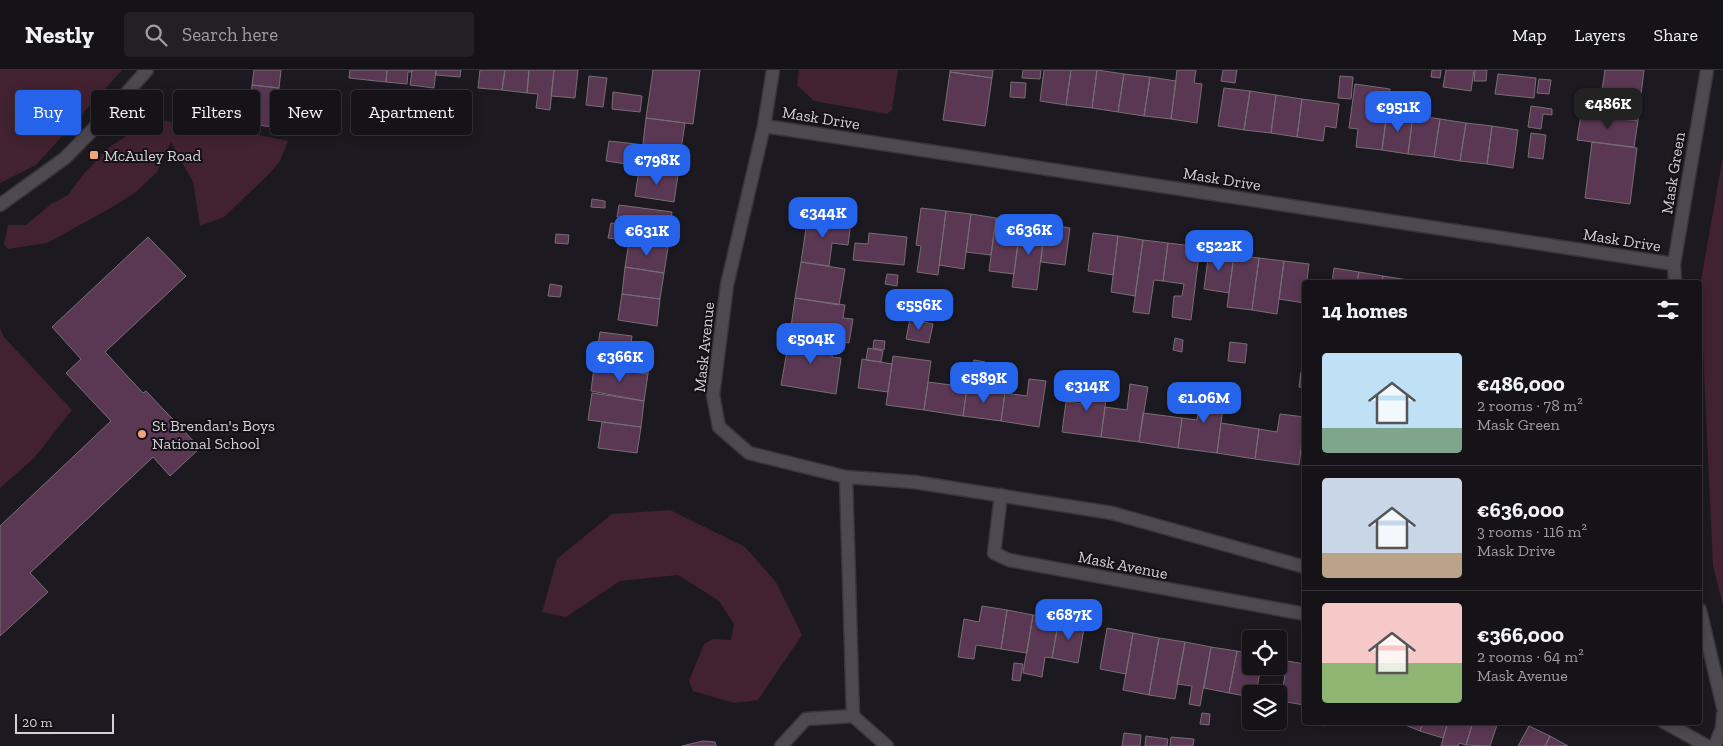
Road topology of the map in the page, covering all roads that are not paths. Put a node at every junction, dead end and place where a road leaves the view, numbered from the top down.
1 (147, 70) edge
2 (773, 70) edge
3 (1707, 70) edge
4 (764, 126) junction
5 (0, 205) edge
6 (1674, 264) junction
7 (1674, 280) edge
8 (846, 477) junction
9 (1001, 495) junction
10 (1302, 566) edge
11 (1302, 613) edge
12 (1702, 618) edge
13 (1723, 707) edge
14 (1723, 715) edge
15 (853, 716) junction
16 (1670, 725) edge
17 (781, 746) edge
18 (887, 746) edge
19 (1708, 746) edge
20 (1715, 746) edge

1 - 5 street
2 - 4 street, Mask Avenue
3 - 6 street, Mask Green
4 - 6 street, Mask Drive
4 - 8 street, Mask Avenue
6 - 7 street, Mask Green
8 - 9 street, Mask Avenue
8 - 15 street
9 - 10 street, Mask Avenue
9 - 11 street, Mask Avenue
12 - 13 street
14 - 20 street
15 - 17 street
15 - 18 street
16 - 19 street

